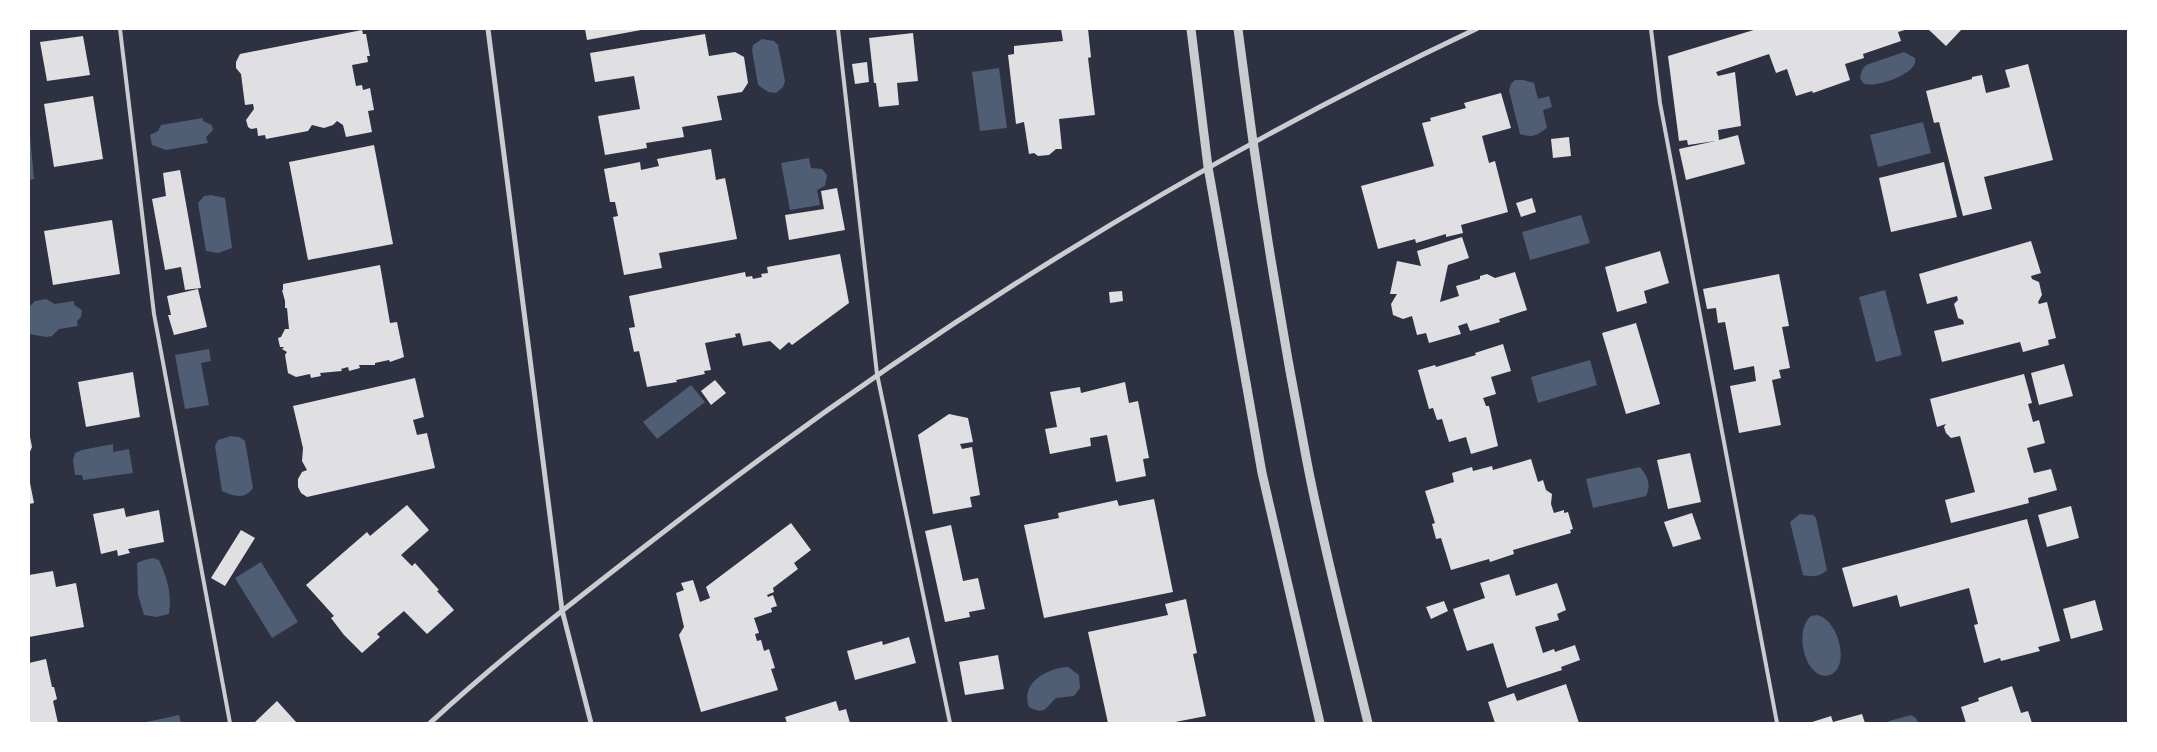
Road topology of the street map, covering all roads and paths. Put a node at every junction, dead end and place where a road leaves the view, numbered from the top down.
1 (120, 29) edge
2 (488, 29) edge
3 (838, 29) edge
4 (1191, 29) edge
5 (1238, 29) edge
6 (1476, 29) edge
7 (1651, 29) edge
8 (1253, 142) junction
9 (1208, 167) junction
10 (877, 374) junction
11 (562, 610) junction
12 (230, 723) edge
13 (430, 723) edge
14 (591, 723) edge
15 (950, 723) edge
16 (1320, 723) edge
17 (1368, 723) edge
18 (1777, 723) edge

1 - 12 lane
2 - 11 street
3 - 10 lane
4 - 9 street
5 - 8 street
6 - 8 street
7 - 18 lane
8 - 9 street
8 - 17 street
9 - 10 street
9 - 16 street
10 - 11 street
10 - 15 lane
11 - 13 street
11 - 14 street

